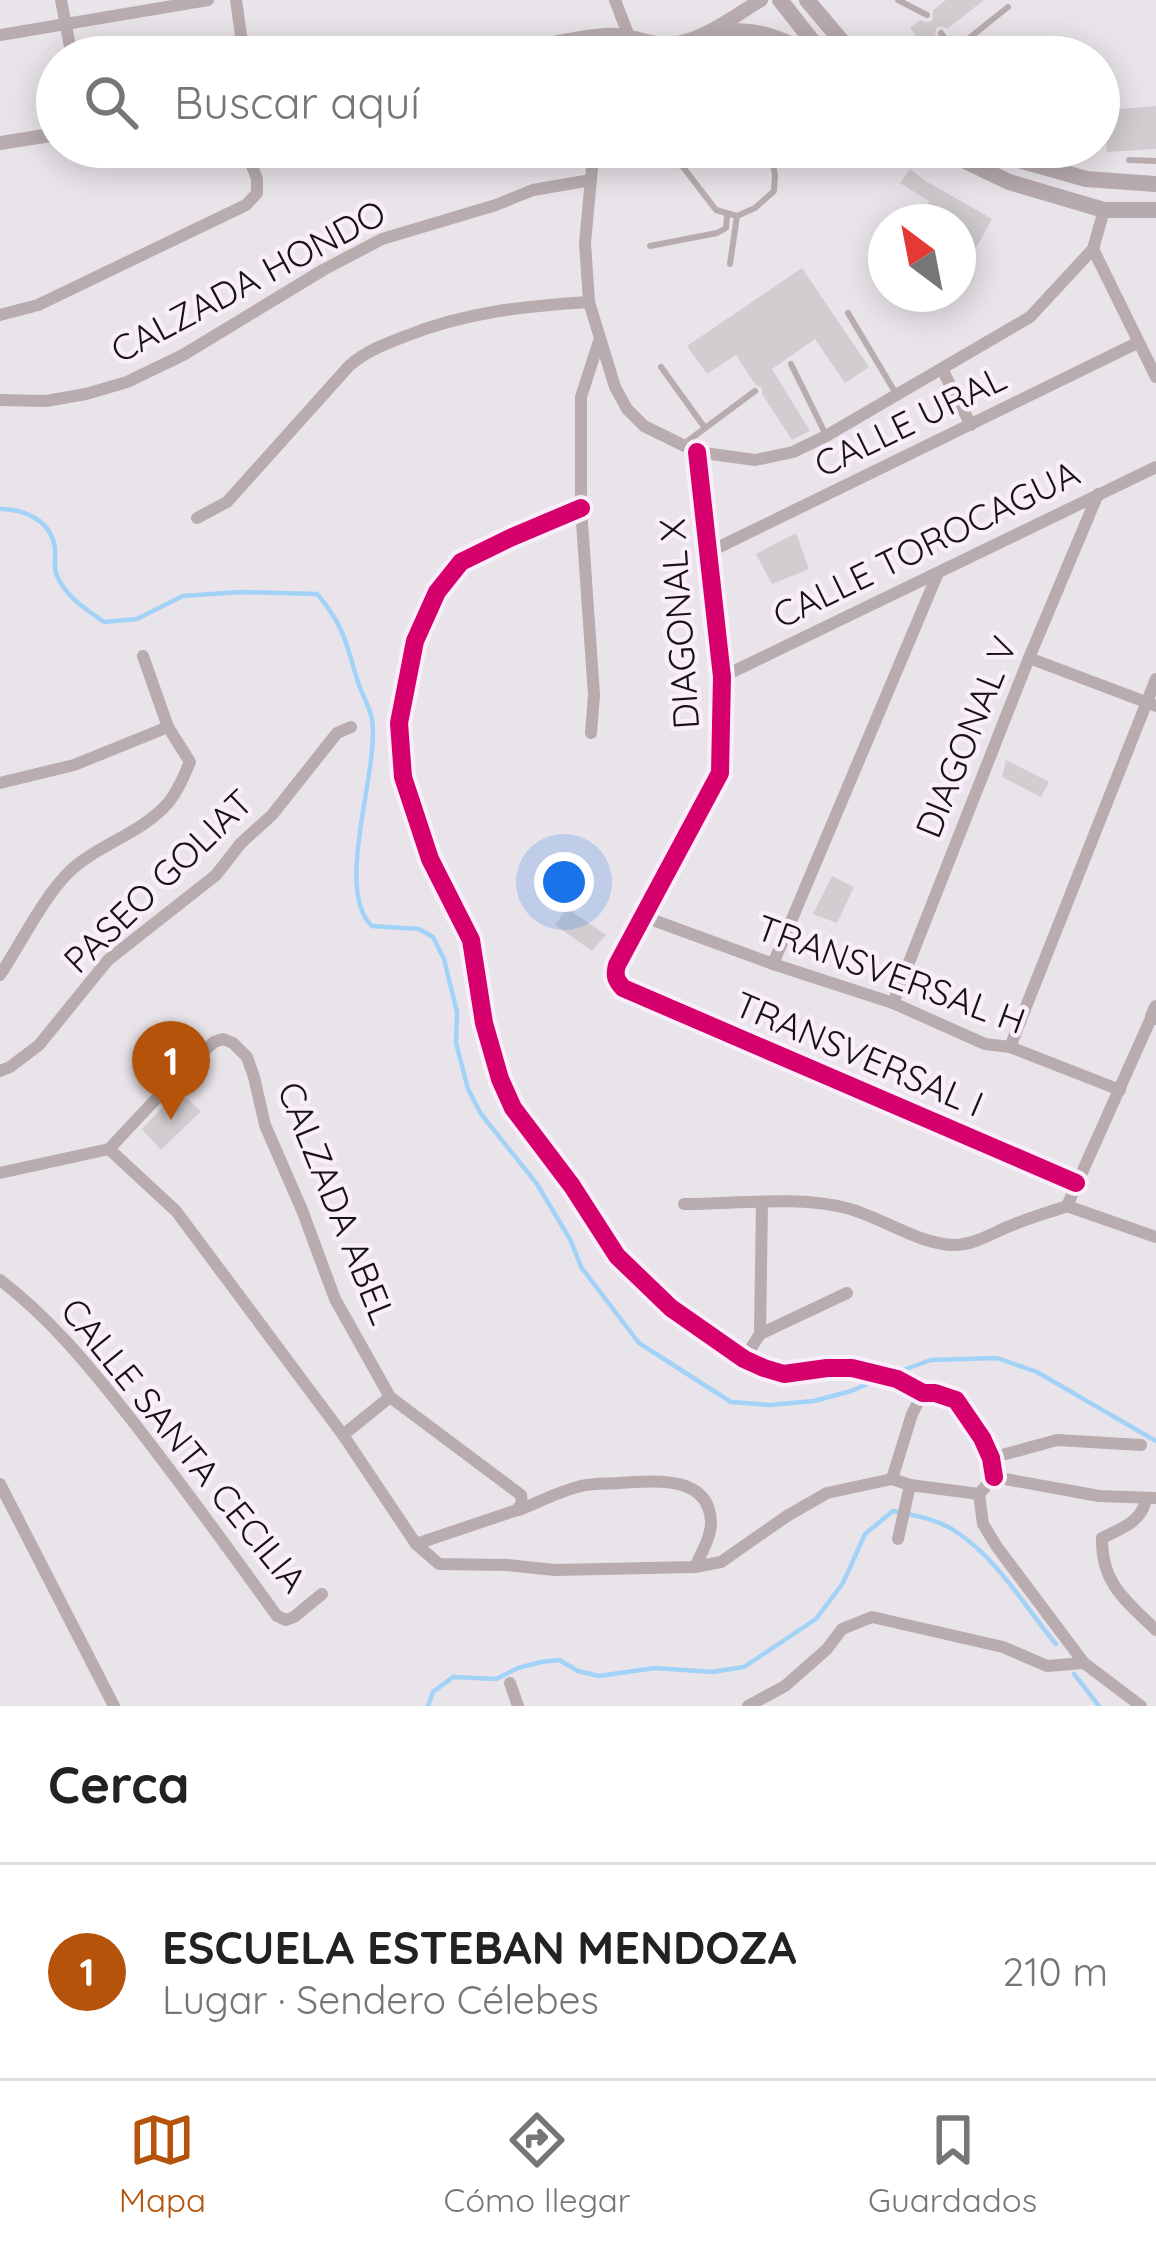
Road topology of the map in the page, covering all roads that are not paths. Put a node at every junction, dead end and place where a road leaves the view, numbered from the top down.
1 (61, 0) edge
2 (208, 0) edge
3 (236, 0) edge
4 (615, 0) edge
5 (761, 0) edge
6 (780, 0) edge
7 (898, 0) edge
8 (815, 3) edge
9 (1008, 7) dead end
10 (927, 15) dead end
11 (66, 25) junction
12 (710, 31) junction
13 (941, 33) dead end
14 (628, 34) junction
15 (0, 35) edge
16 (602, 35) joint
17 (68, 36) edge
18 (241, 36) edge
19 (597, 36) edge
20 (636, 36) edge
21 (695, 36) edge
22 (773, 36) edge
23 (802, 36) edge
24 (839, 36) edge
25 (943, 36) edge
26 (974, 36) edge
27 (36, 137) edge
28 (0, 143) edge
29 (1129, 160) dead end
30 (1156, 161) edge
31 (253, 168) edge
32 (592, 168) edge
33 (684, 168) edge
34 (774, 168) edge
35 (979, 168) edge
36 (1047, 168) edge
37 (591, 180) junction
38 (1156, 184) edge
39 (1104, 210) junction
40 (1156, 210) edge
41 (732, 216) junction
42 (650, 246) dead end
43 (1093, 248) junction
44 (730, 264) dead end
45 (589, 302) junction
46 (848, 313) dead end
47 (0, 315) edge
48 (599, 341) junction
49 (1137, 344) junction
50 (790, 364) dead end
51 (661, 367) dead end
52 (942, 369) junction
53 (1156, 377) edge
54 (755, 391) dead end
55 (897, 395) junction
56 (0, 400) edge
57 (970, 424) junction
58 (705, 428) junction
59 (826, 436) junction
60 (682, 445) junction
61 (698, 452) junction
62 (1156, 467) edge
63 (1098, 494) junction
64 (581, 508) junction
65 (197, 518) dead end
66 (710, 552) junction
67 (939, 572) junction
68 (143, 656) dead end
69 (1029, 658) junction
70 (722, 677) junction
71 (1156, 679) edge
72 (1151, 704) edge
73 (168, 727) junction
74 (351, 728) dead end
75 (591, 733) dead end
76 (0, 783) edge
77 (641, 916) junction
78 (773, 964) junction
79 (0, 976) edge
80 (617, 982) joint
81 (893, 1003) junction
82 (1155, 1014) edge
83 (1010, 1047) junction
84 (0, 1071) edge
85 (1120, 1090) junction
86 (110, 1149) junction
87 (0, 1173) edge
88 (1076, 1183) junction
89 (763, 1203) junction
90 (683, 1204) dead end
91 (1067, 1206) junction
92 (1156, 1237) edge
93 (0, 1280) edge
94 (847, 1293) dead end
95 (760, 1334) junction
96 (744, 1359) junction
97 (923, 1393) junction
98 (390, 1397) junction
99 (343, 1435) junction
100 (1141, 1445) dead end
101 (991, 1458) junction
102 (994, 1477) junction
103 (892, 1480) junction
104 (0, 1484) edge
105 (910, 1485) junction
106 (979, 1494) junction
107 (1151, 1498) edge
108 (518, 1510) junction
109 (898, 1539) dead end
110 (416, 1544) junction
111 (695, 1567) junction
112 (322, 1594) dead end
113 (1156, 1630) edge
114 (1084, 1663) junction
115 (510, 1682) dead end
116 (114, 1706) edge
117 (518, 1706) edge
118 (748, 1706) edge
119 (1141, 1706) edge

1 - 11 street
2 - 11 street
3 - 18 street
4 - 14 street
5 - 12 street
6 - 23 main road
7 - 10 lane
8 - 24 main road
9 - 26 lane
11 - 15 street
11 - 17 street
12 - 21 street
12 - 22 street
13 - 25 lane
14 - 16 street
14 - 20 street
16 - 19 street
27 - 28 street
29 - 30 lane
31 - 47 street
32 - 37 street
33 - 41 lane
34 - 41 lane
35 - 39 main road
36 - 38 main road
37 - 45 street
37 - 56 street, CALZADA HONDO
39 - 40 main road
39 - 43 street
41 - 42 lane
41 - 44 lane
43 - 49 street
43 - 52 street
45 - 48 street
45 - 65 street
46 - 55 lane
48 - 60 street
48 - 64 street
49 - 53 street
49 - 57 street, CALLE URAL
50 - 59 lane
51 - 58 lane
52 - 55 street
52 - 57 street
54 - 58 lane
55 - 59 street
57 - 66 street, CALLE URAL
58 - 60 lane
59 - 61 street
60 - 61 street
61 - 66 street, DIAGONAL X
62 - 63 street, CALLE TOROCAGUA
63 - 67 street, CALLE TOROCAGUA
63 - 69 street, DIAGONAL V
64 - 75 street
64 - 96 street
66 - 70 street, DIAGONAL X
67 - 70 street, CALLE TOROCAGUA
67 - 78 street
68 - 73 street
69 - 72 street
69 - 81 street, DIAGONAL V
70 - 77 street, DIAGONAL X
71 - 72 street
72 - 83 street
73 - 76 street
73 - 79 street
74 - 84 street, PASEO GOLIAT
77 - 78 street, TRANSVERSAL H
77 - 80 street, DIAGONAL X
78 - 81 street, TRANSVERSAL H
80 - 88 street, TRANSVERSAL I
81 - 83 street, TRANSVERSAL H
82 - 85 street
83 - 85 street, TRANSVERSAL H
85 - 88 street
86 - 87 street
86 - 98 street, CALZADA ABEL
86 - 99 street
88 - 91 street
89 - 90 street
89 - 91 street
89 - 95 street
91 - 92 street
93 - 112 street, CALLE SANTA CECILIA
94 - 95 street
95 - 96 street
96 - 97 street
97 - 101 street
97 - 103 street
98 - 99 street
98 - 108 street, CALZADA ABEL
99 - 110 street
100 - 101 street
101 - 102 street
102 - 106 street
102 - 107 street
103 - 105 street
103 - 111 street
104 - 116 street
105 - 106 street
105 - 109 street
106 - 114 street
107 - 113 street
108 - 110 street
108 - 111 street
110 - 111 street
114 - 118 street
114 - 119 street
115 - 117 street

